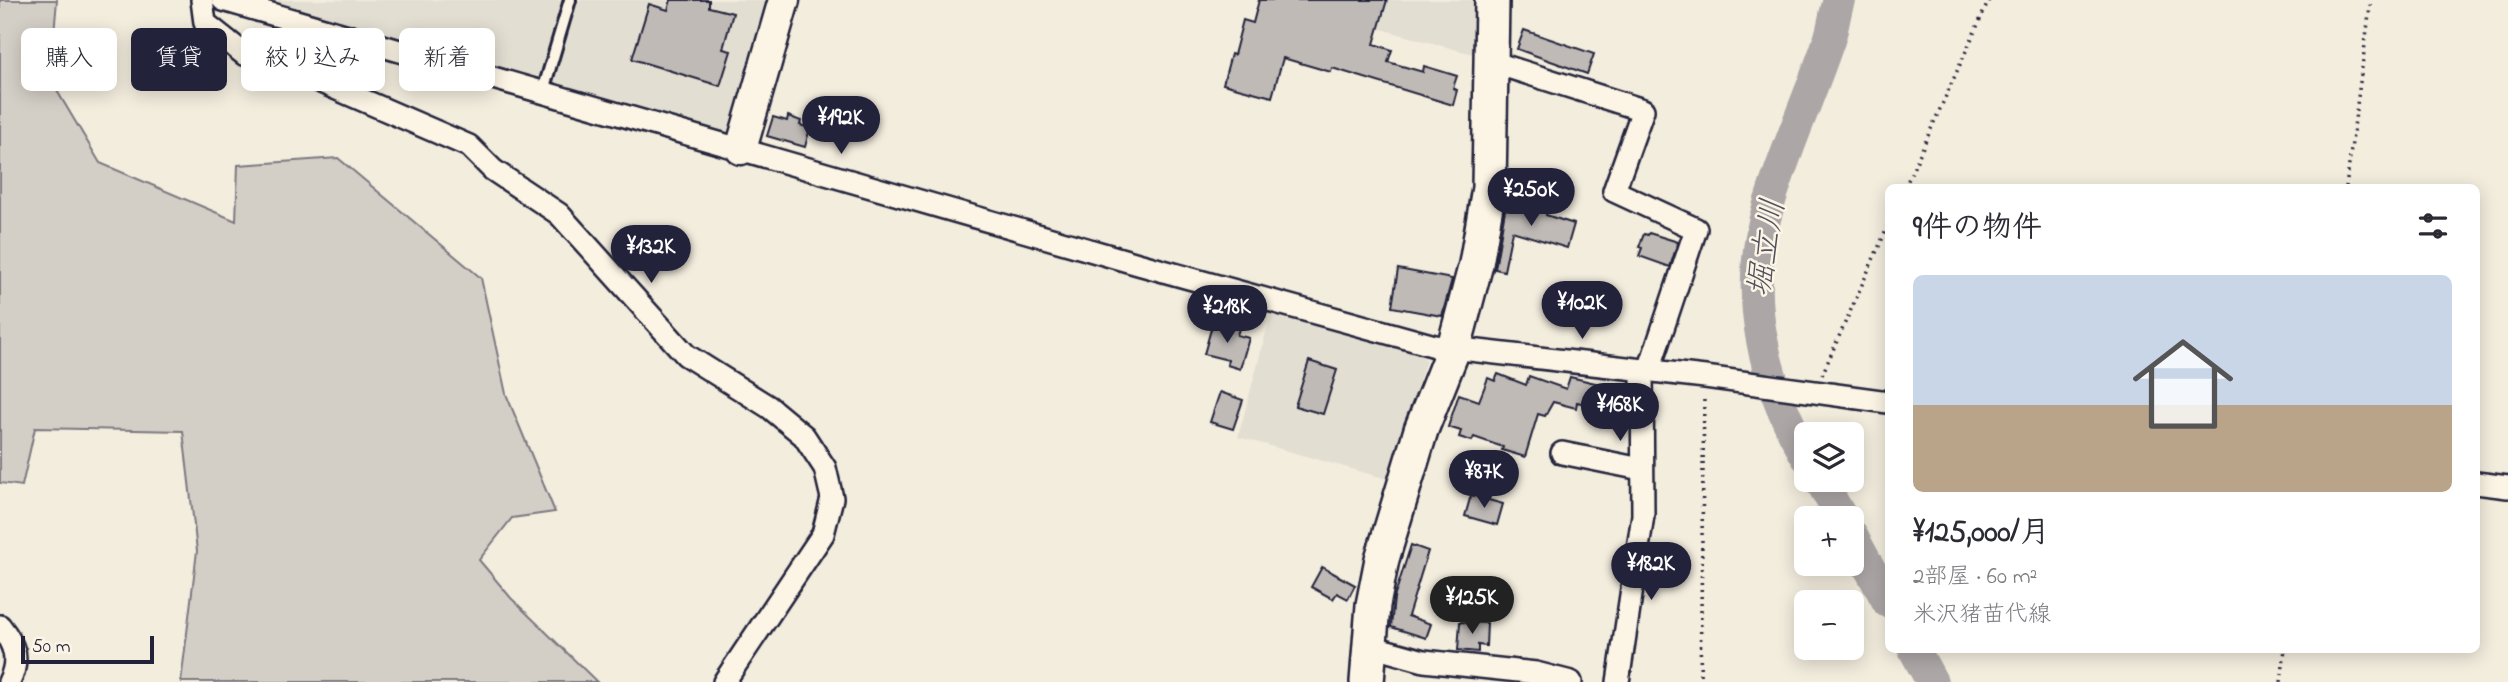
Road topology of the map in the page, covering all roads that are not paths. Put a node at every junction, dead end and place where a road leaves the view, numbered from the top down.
1 (202, 0) edge
2 (223, 0) edge
3 (570, 0) edge
4 (783, 0) edge
5 (1492, 0) edge
6 (251, 3) edge
7 (1492, 62) junction
8 (543, 92) junction
9 (741, 149) junction
10 (1454, 347) junction
11 (1646, 370) junction
12 (1885, 402) edge
13 (1562, 453) dead end
14 (1641, 469) junction
15 (2480, 484) edge
16 (2508, 487) edge
17 (0, 626) edge
18 (1370, 646) junction
19 (9, 682) edge
20 (724, 682) edge
21 (1367, 682) edge
22 (1571, 682) edge
23 (1618, 682) edge

1 - 20 street
2 - 6 street
3 - 8 lane
4 - 9 street
5 - 7 main road
6 - 8 street
7 - 10 main road
7 - 11 street
8 - 9 street
9 - 10 street
10 - 11 street
10 - 18 main road
11 - 12 street
11 - 14 street
13 - 14 street
14 - 23 street
15 - 16 street
17 - 19 street
18 - 21 main road
18 - 22 street

